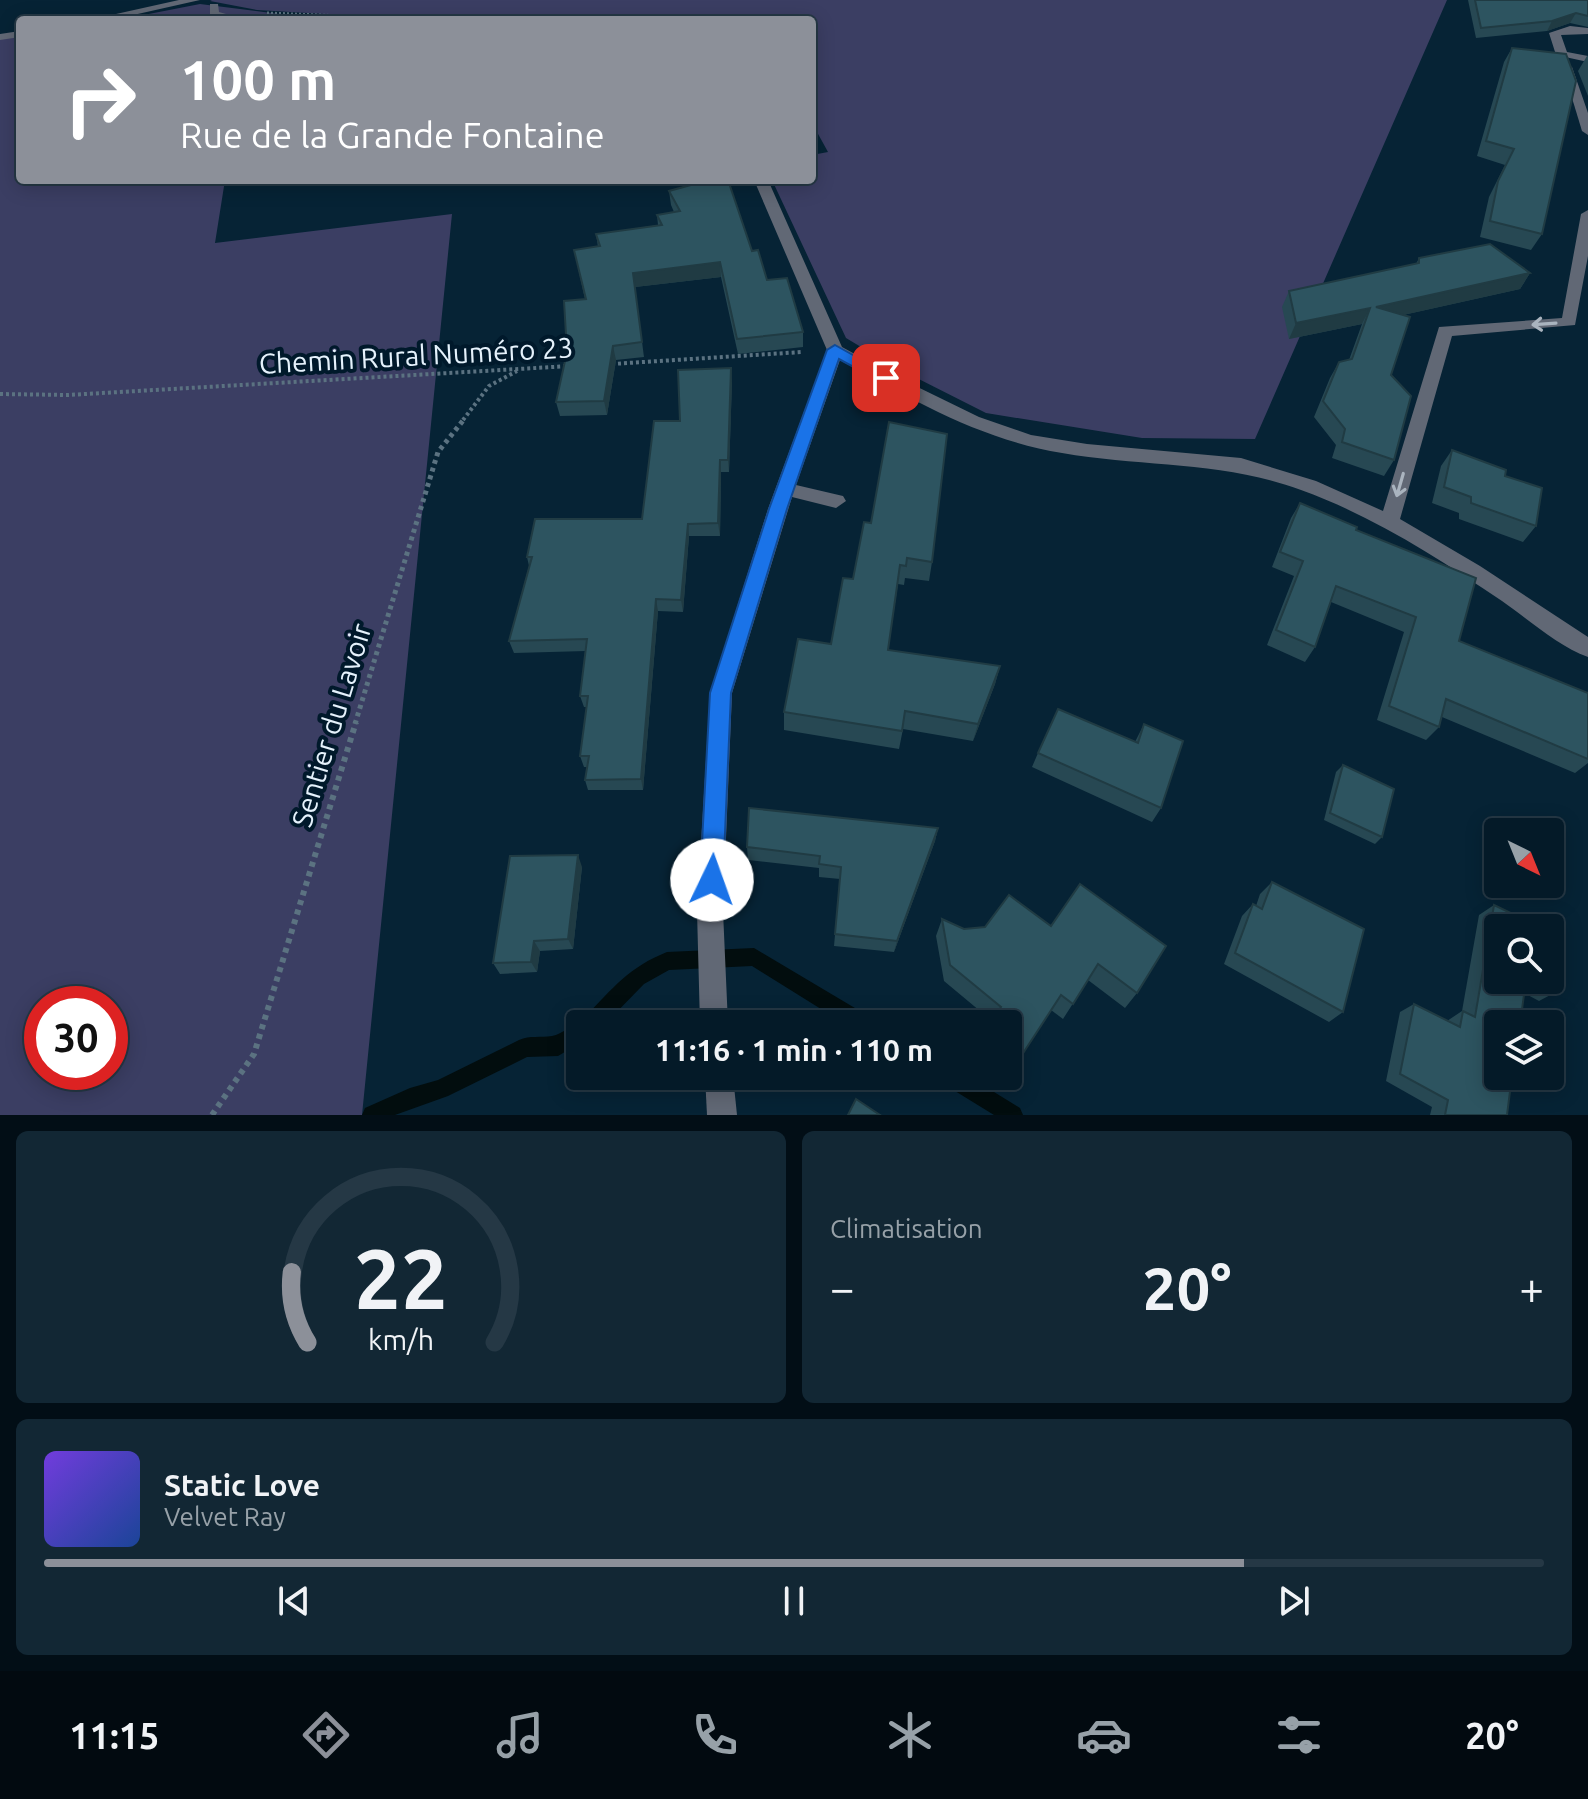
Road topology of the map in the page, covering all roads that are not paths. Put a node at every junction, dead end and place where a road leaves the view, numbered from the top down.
1 (194, 0) edge
2 (214, 6) road end
3 (114, 16) edge
4 (223, 16) edge
5 (1588, 31) edge
6 (1562, 55) junction
7 (1588, 59) edge
8 (1588, 131) edge
9 (763, 184) edge
10 (1588, 214) edge
11 (835, 350) junction
12 (785, 489) junction
13 (836, 501) dead end
14 (1389, 524) junction
15 (1588, 648) edge
16 (713, 1010) edge
17 (720, 1090) edge
18 (722, 1115) edge

1 - 3 street
2 - 4 street
5 - 6 street
6 - 7 street
6 - 8 street
9 - 11 street
10 -> 14 street
11 - 12 street
11 - 14 street
12 - 13 street
12 - 16 street
14 - 15 street
17 - 18 street

